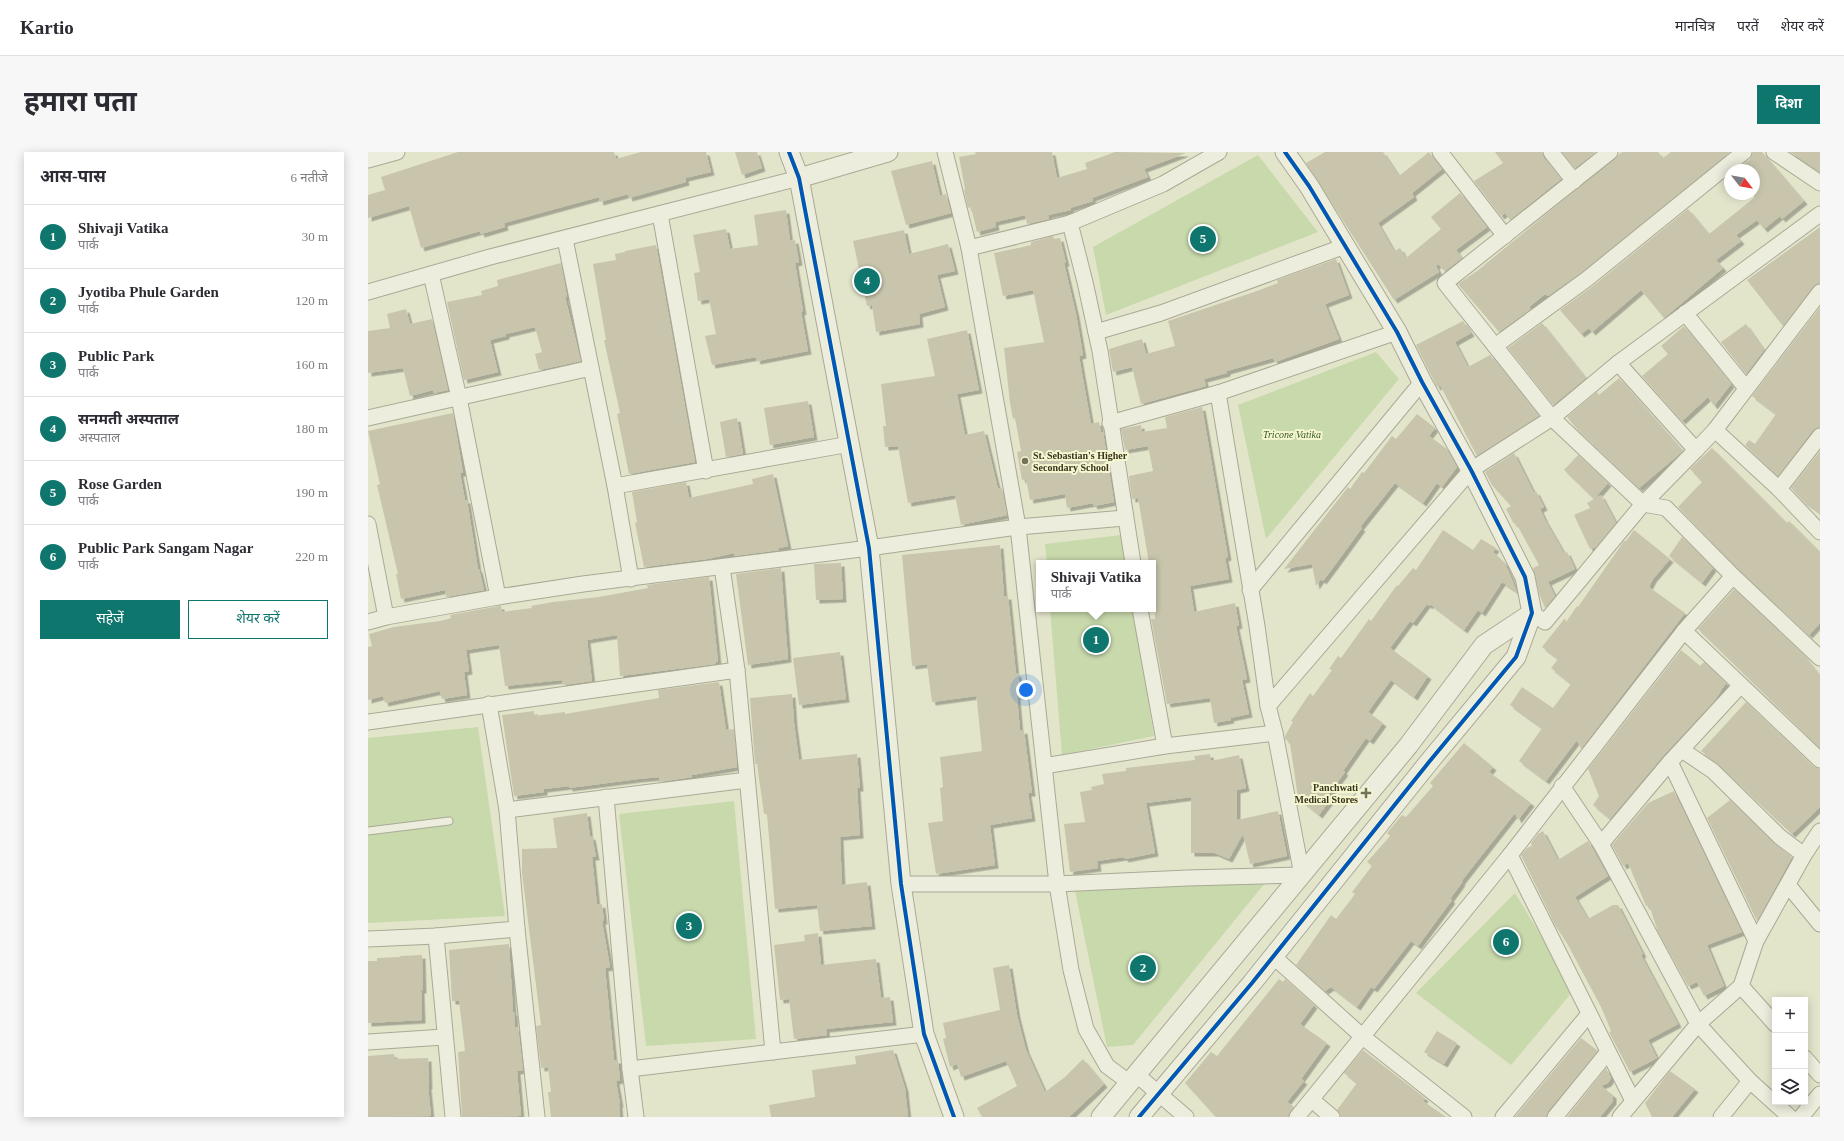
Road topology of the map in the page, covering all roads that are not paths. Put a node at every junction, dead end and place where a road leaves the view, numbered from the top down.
1 (397, 152) edge
2 (789, 152) edge
3 (888, 152) edge
4 (945, 152) edge
5 (1219, 152) edge
6 (1285, 152) edge
7 (1440, 152) edge
8 (1552, 152) edge
9 (1610, 152) edge
10 (1744, 152) edge
11 (1774, 152) edge
12 (368, 160) edge
13 (800, 178) junction
14 (1574, 181) junction
15 (1820, 183) edge
16 (660, 214) junction
17 (1820, 214) edge
18 (1070, 223) junction
19 (1505, 236) junction
20 (565, 239) junction
21 (1345, 246) junction
22 (969, 248) junction
23 (431, 274) junction
24 (368, 292) edge
25 (1820, 292) edge
26 (1685, 313) junction
27 (1096, 332) junction
28 (1397, 332) junction
29 (1495, 346) junction
30 (1618, 363) junction
31 (591, 368) junction
32 (1422, 382) junction
33 (1746, 388) junction
34 (1218, 393) junction
35 (459, 398) junction
36 (368, 418) edge
37 (1552, 418) junction
38 (1110, 422) junction
39 (1715, 430) junction
40 (1820, 436) edge
41 (850, 444) junction
42 (1696, 450) junction
43 (706, 470) junction
44 (1471, 470) junction
45 (615, 486) junction
46 (1779, 489) junction
47 (1643, 504) junction
48 (1125, 518) junction
49 (368, 524) edge
50 (1018, 527) junction
51 (1820, 532) edge
52 (869, 548) junction
53 (1132, 560) edge
54 (722, 566) junction
55 (1733, 576) junction
56 (631, 579) junction
57 (1250, 590) junction
58 (498, 597) junction
59 (1141, 612) edge
60 (1532, 613) junction
61 (386, 617) junction
62 (368, 622) edge
63 (1684, 632) junction
64 (1820, 658) edge
65 (737, 670) junction
66 (1741, 685) junction
67 (489, 704) junction
68 (1268, 706) junction
69 (368, 722) edge
70 (1276, 733) junction
71 (1164, 746) junction
72 (1682, 750) junction
73 (1820, 760) edge
74 (1670, 762) junction
75 (1044, 766) junction
76 (747, 780) junction
77 (1562, 786) junction
78 (606, 798) junction
79 (507, 810) junction
80 (449, 821) dead end
81 (368, 831) edge
82 (1820, 831) edge
83 (1601, 844) junction
84 (1510, 854) junction
85 (1804, 856) junction
86 (1302, 875) junction
87 (901, 884) junction
88 (1057, 884) junction
89 (1788, 885) junction
90 (1820, 924) edge
91 (517, 928) junction
92 (436, 936) junction
93 (368, 939) edge
94 (1756, 941) junction
95 (1273, 956) junction
96 (1741, 986) junction
97 (1589, 1014) junction
98 (1772, 1021) edge
99 (1698, 1024) junction
100 (924, 1034) junction
101 (444, 1037) junction
102 (1363, 1037) junction
103 (368, 1042) edge
104 (773, 1052) junction
105 (1608, 1052) junction
106 (1808, 1061) edge
107 (630, 1069) junction
108 (1820, 1075) edge
109 (1134, 1079) junction
110 (1750, 1081) junction
111 (1159, 1094) junction
112 (1820, 1094) edge
113 (1312, 1100) junction
114 (1633, 1101) junction
115 (453, 1117) edge
116 (537, 1117) edge
117 (636, 1117) edge
118 (954, 1117) edge
119 (1101, 1117) edge
120 (1139, 1117) edge
121 (1186, 1117) edge
122 (1297, 1117) edge
123 (1332, 1117) edge
124 (1464, 1117) edge
125 (1503, 1117) edge
126 (1555, 1117) edge
127 (1620, 1117) edge
128 (1721, 1117) edge
129 (1790, 1117) edge
130 (1801, 1117) edge

1 - 12 street
2 - 13 street
3 - 13 street
4 - 22 street
5 - 18 street
6 - 21 street
7 - 19 street
8 - 14 street
9 - 14 street
10 - 29 street
11 - 15 street
13 - 16 street
13 - 41 street
14 - 19 street
16 - 20 street
16 - 43 street
17 - 26 street
18 - 22 street
18 - 27 street
19 - 29 street
20 - 23 street
20 - 31 street
21 - 27 street
21 - 28 street
22 - 50 street
23 - 24 street
23 - 35 street
25 - 33 street
26 - 30 street
26 - 33 street
27 - 38 street
28 - 32 street
28 - 34 street
29 - 37 street
30 - 37 street
30 - 42 street
31 - 35 street
31 - 45 street
32 - 44 street
32 - 57 street
33 - 39 street
34 - 38 street
34 - 57 street
35 - 36 street
35 - 58 street
37 - 44 street
37 - 47 street
38 - 48 street
39 - 42 street
39 - 46 street
40 - 46 street
41 - 43 street
41 - 52 street
42 - 47 street
43 - 45 street
44 - 60 street
44 - 68 street
45 - 56 street
46 - 51 street
47 - 55 street
47 - 60 street
48 - 50 street
48 - 53 street
49 - 61 street
50 - 52 street
50 - 75 street
52 - 54 street
52 - 87 street
54 - 56 street
54 - 65 street
55 - 63 street
55 - 64 street
56 - 58 street
57 - 68 street
58 - 61 street
59 - 71 street
60 - 86 street
60 - 95 street
61 - 62 street
63 - 66 street
63 - 77 street
65 - 67 street
65 - 76 street
66 - 72 street
66 - 73 street
67 - 69 street
67 - 79 street
68 - 70 street
70 - 71 street
70 - 86 street
71 - 75 street
72 - 74 street
72 - 85 street
74 - 83 street
74 - 94 street
75 - 88 street
76 - 78 street
76 - 104 street
77 - 83 street
77 - 84 street
78 - 79 street
78 - 107 street
79 - 91 street
80 - 81 lane
82 - 85 street
83 - 99 street
84 - 97 street
84 - 102 street
85 - 89 street
86 - 88 street
86 - 109 street
87 - 88 street
87 - 100 street
88 - 109 street
89 - 90 street
89 - 94 street
91 - 92 street
91 - 116 street
92 - 93 street
92 - 101 street
94 - 96 street
95 - 102 street
95 - 111 street
96 - 98 street
96 - 99 street
97 - 105 street
97 - 125 street
99 - 110 street
99 - 114 street
100 - 104 street
100 - 118 street
101 - 103 street
101 - 115 street
102 - 113 street
102 - 124 street
104 - 107 street
105 - 114 street
105 - 126 street
106 - 108 street
107 - 117 street
109 - 111 street
109 - 119 street
110 - 128 street
110 - 129 street
111 - 120 street
111 - 121 street
112 - 130 street
113 - 122 street
113 - 123 street
114 - 127 street

